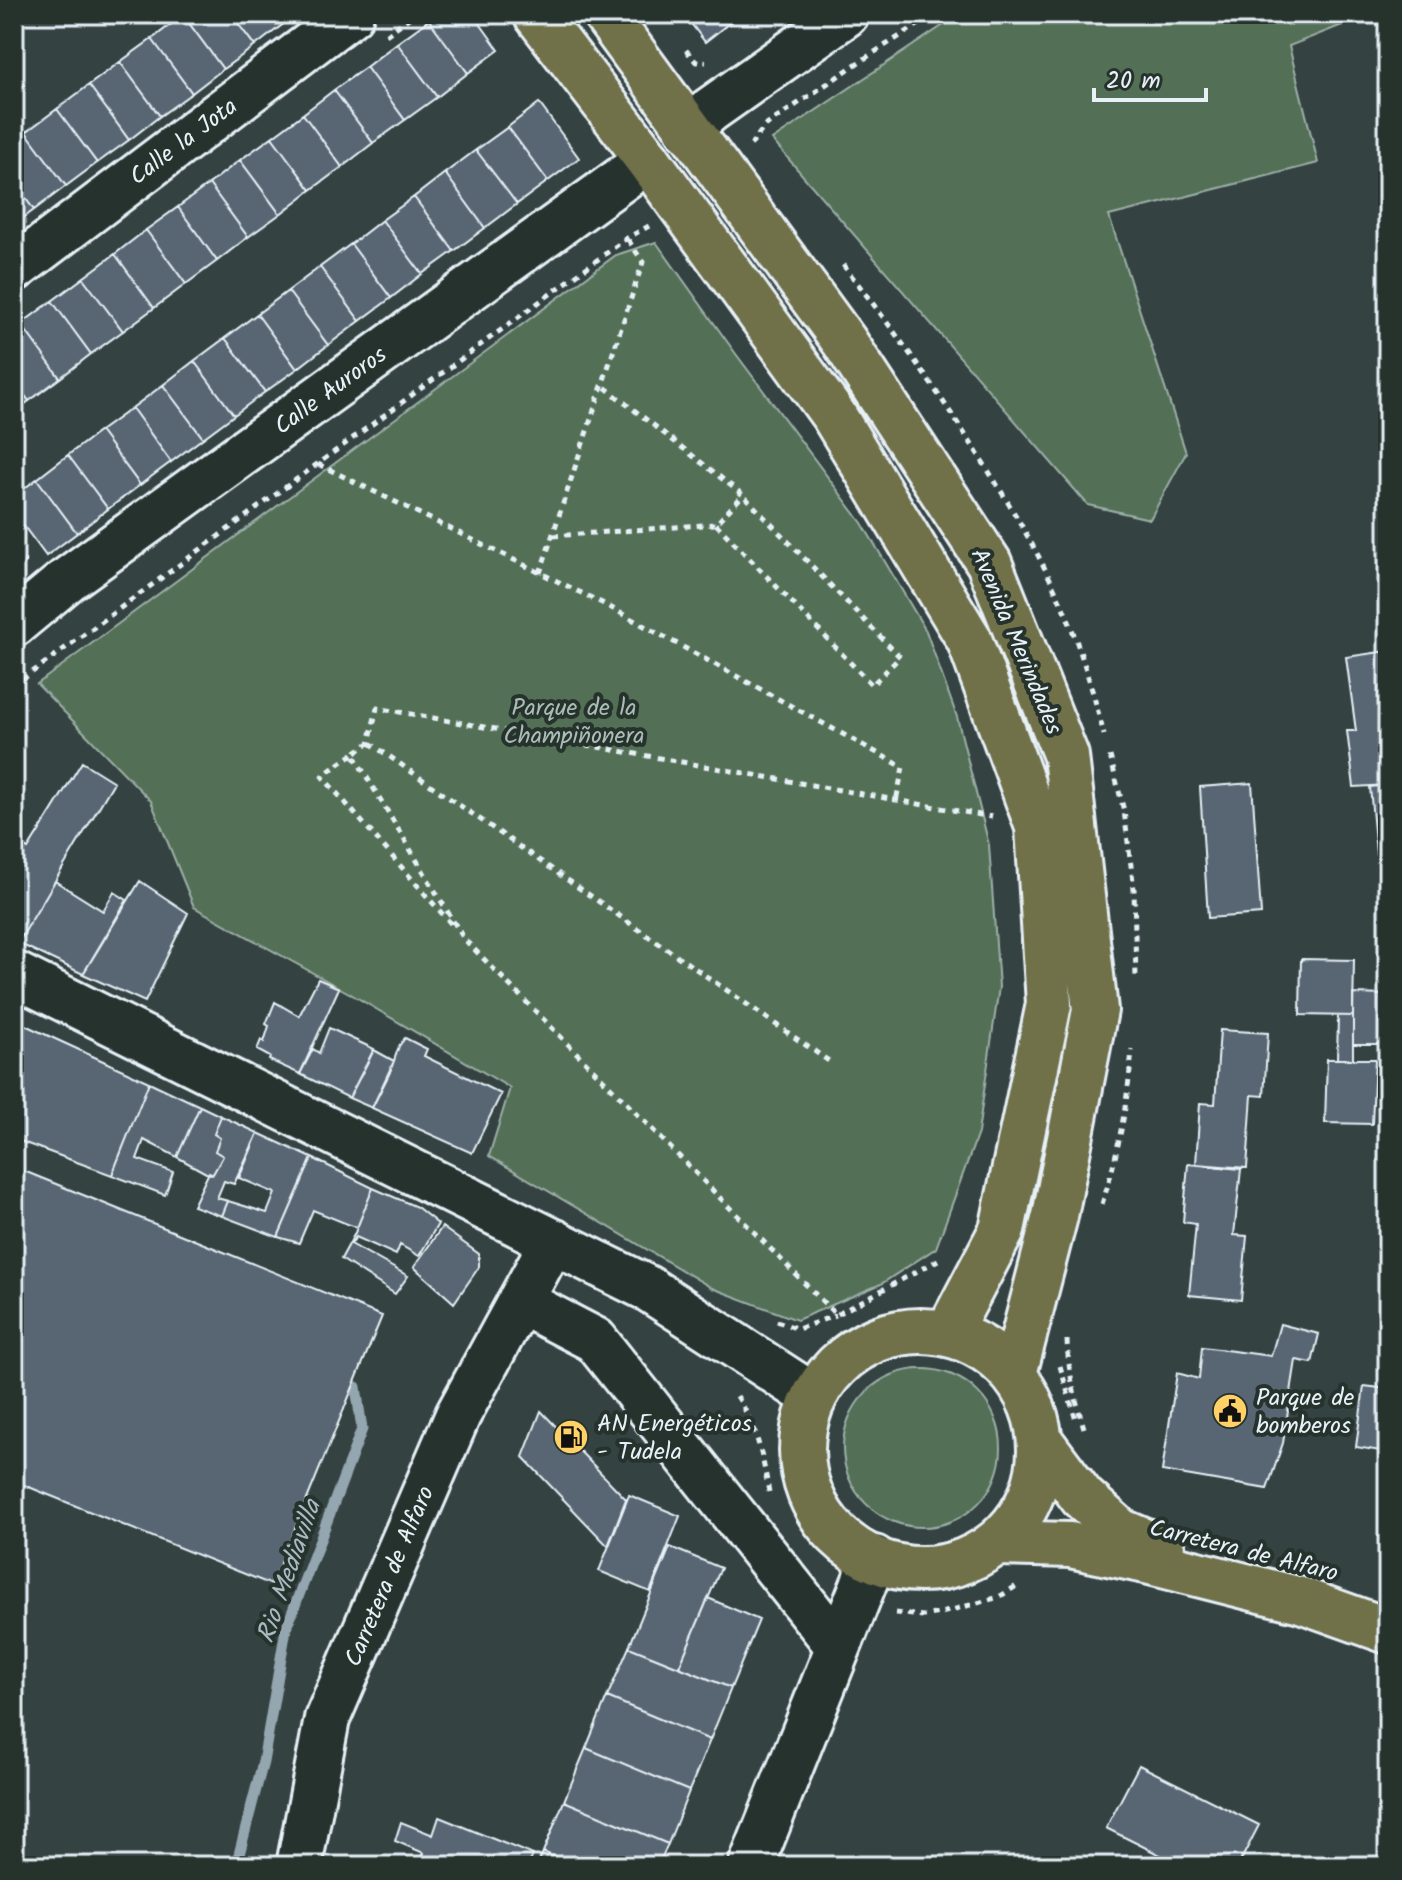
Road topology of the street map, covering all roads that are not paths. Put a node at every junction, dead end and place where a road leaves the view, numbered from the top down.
1 (351, 14) edge
2 (536, 14) edge
3 (605, 14) edge
4 (846, 14) edge
5 (688, 129) junction
6 (648, 160) junction
7 (14, 269) edge
8 (16, 618) edge
9 (14, 974) edge
10 (553, 1241) junction
11 (520, 1301) junction
12 (948, 1333) junction
13 (1014, 1374) junction
14 (813, 1396) junction
15 (1060, 1436) junction
16 (997, 1543) junction
17 (874, 1558) junction
18 (1388, 1611) edge
19 (1388, 1631) edge
20 (838, 1646) junction
21 (299, 1866) edge
22 (751, 1866) edge

1 - 7 street, Calle la Jota
2 - 6 main road, Avenida Merindades
3 - 5 main road, Avenida Merindades
4 - 5 street
5 - 13 main road, Avenida Merindades
6 - 8 street, Calle Auroros
6 - 12 main road, Avenida Merindades
9 - 10 street
10 - 11 street, Carretera de Alfaro
10 - 14 street
11 - 20 street
11 - 21 street, Carretera de Alfaro
12 - 13 main road
12 - 14 main road
13 - 15 main road
14 - 17 main road
15 - 16 main road
15 - 18 main road, Carretera de Alfaro
16 - 17 main road
16 - 19 main road, Carretera de Alfaro
17 - 20 street
20 - 22 street

